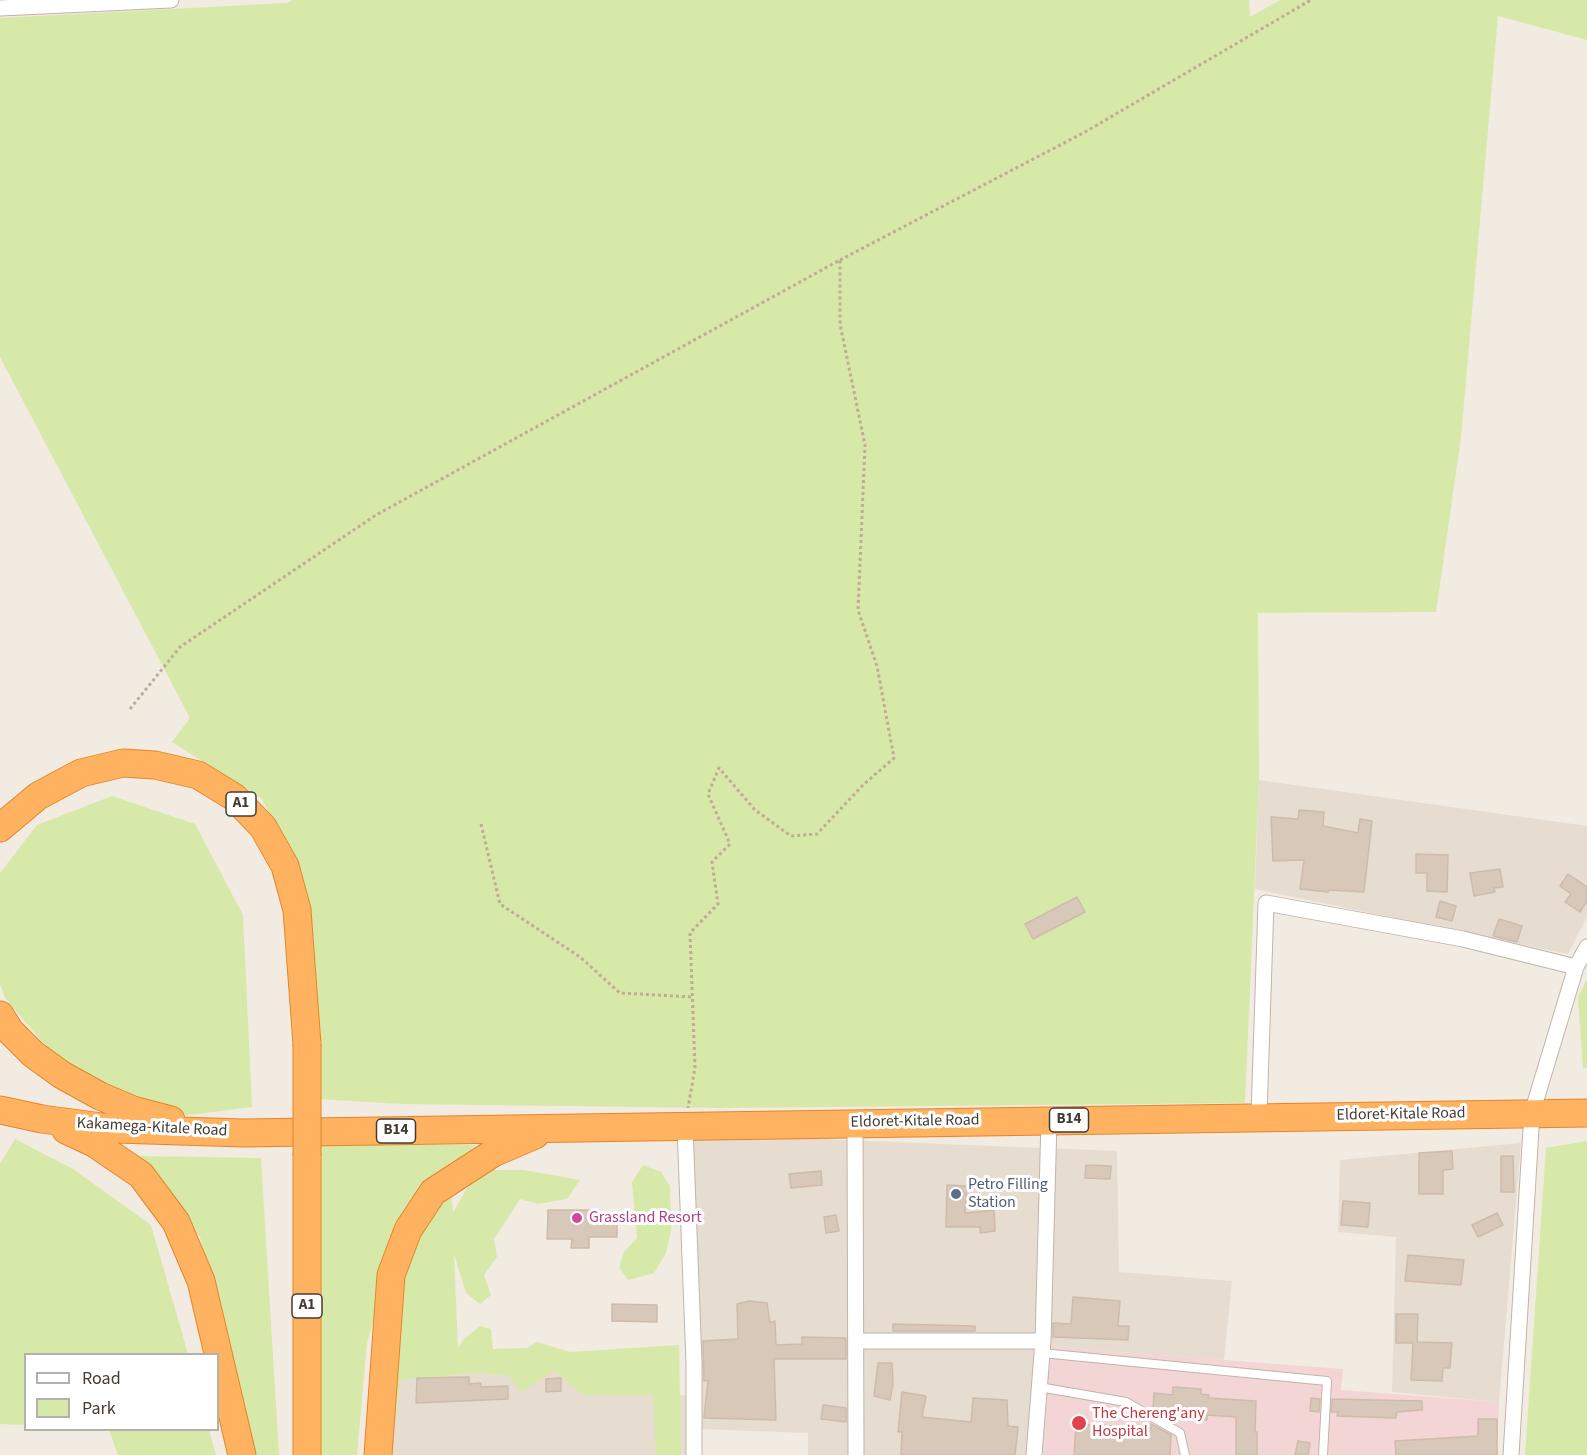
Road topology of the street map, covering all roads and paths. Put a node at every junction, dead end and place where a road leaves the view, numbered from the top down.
1 (171, 0) edge
2 (1311, 0) edge
3 (0, 8) edge
4 (840, 260) junction
5 (130, 710) dead end
6 (481, 824) dead end
7 (3, 828) edge
8 (1587, 947) edge
9 (1576, 967) junction
10 (692, 997) junction
11 (0, 1015) edge
12 (0, 1110) edge
13 (1532, 1113) junction
14 (1587, 1113) edge
15 (1258, 1116) junction
16 (42, 1119) junction
17 (1049, 1120) junction
18 (855, 1123) junction
19 (685, 1127) junction
20 (550, 1129) junction
21 (243, 1133) junction
22 (857, 1341) junction
23 (1042, 1347) junction
24 (218, 1353) edge
25 (219, 1357) edge
26 (1040, 1387) junction
27 (242, 1455) edge
28 (307, 1455) edge
29 (378, 1455) edge
30 (694, 1455) edge
31 (856, 1455) edge
32 (1034, 1455) edge
33 (1185, 1455) edge
34 (1323, 1455) edge
35 (1511, 1455) edge

1 - 3 street
2 - 4 path
4 - 5 path
4 - 10 path
6 - 10 path
7 - 28 highway, A1, bridge
8 - 9 street
9 - 13 street
9 - 15 street
10 - 19 path
11 - 21 highway, Kakamega-Kitale Road
12 - 16 highway, Kakamega-Kitale Road
13 - 14 highway, Eldoret-Kitale Road / B14
13 - 15 highway, Eldoret-Kitale Road / B14
13 - 35 street
15 - 17 highway, Eldoret-Kitale Road / B14
16 - 21 highway, Kakamega-Kitale Road
16 - 24 highway
17 - 18 highway, Eldoret-Kitale Road / B14
17 - 23 street
18 - 19 highway, Eldoret-Kitale Road / B14
18 - 22 street
19 - 20 highway, Eldoret-Kitale Road / B14
19 - 30 street
20 - 21 highway, Eldoret-Kitale Road / B14
20 - 29 highway
22 - 23 street
22 - 31 street
23 - 26 street
23 - 34 lane
25 - 27 highway
26 - 32 street
26 - 33 lane

